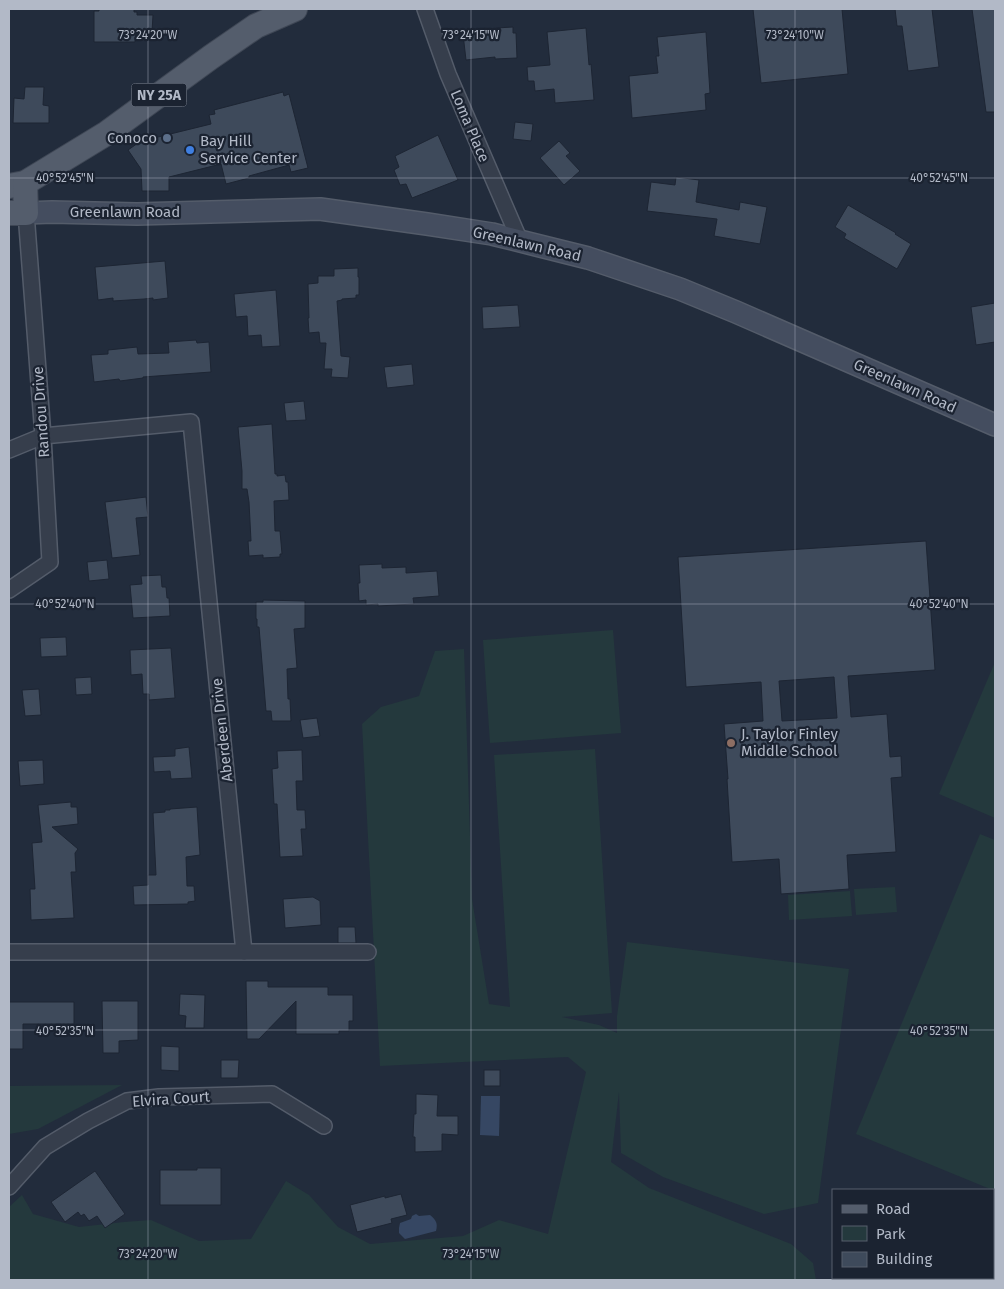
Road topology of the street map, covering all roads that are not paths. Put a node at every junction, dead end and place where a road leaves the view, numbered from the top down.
1 (295, 9) edge
2 (425, 9) edge
3 (17, 185) edge
4 (18, 213) edge
5 (520, 241) junction
6 (995, 425) edge
7 (43, 436) junction
8 (9, 450) edge
9 (9, 590) edge
10 (9, 952) edge
11 (244, 952) junction
12 (368, 952) dead end
13 (324, 1126) dead end
14 (9, 1187) edge

1 - 3 main road, NY 25A
2 - 5 street, Loma Place
3 - 4 main road, NY 25A
4 - 5 main road, Greenlawn Road
4 - 7 street, Randou Drive
5 - 6 main road, Greenlawn Road
7 - 8 street
7 - 9 street, Randou Drive
7 - 11 street, Aberdeen Drive
10 - 11 street
11 - 12 street
13 - 14 street, Elvira Court

